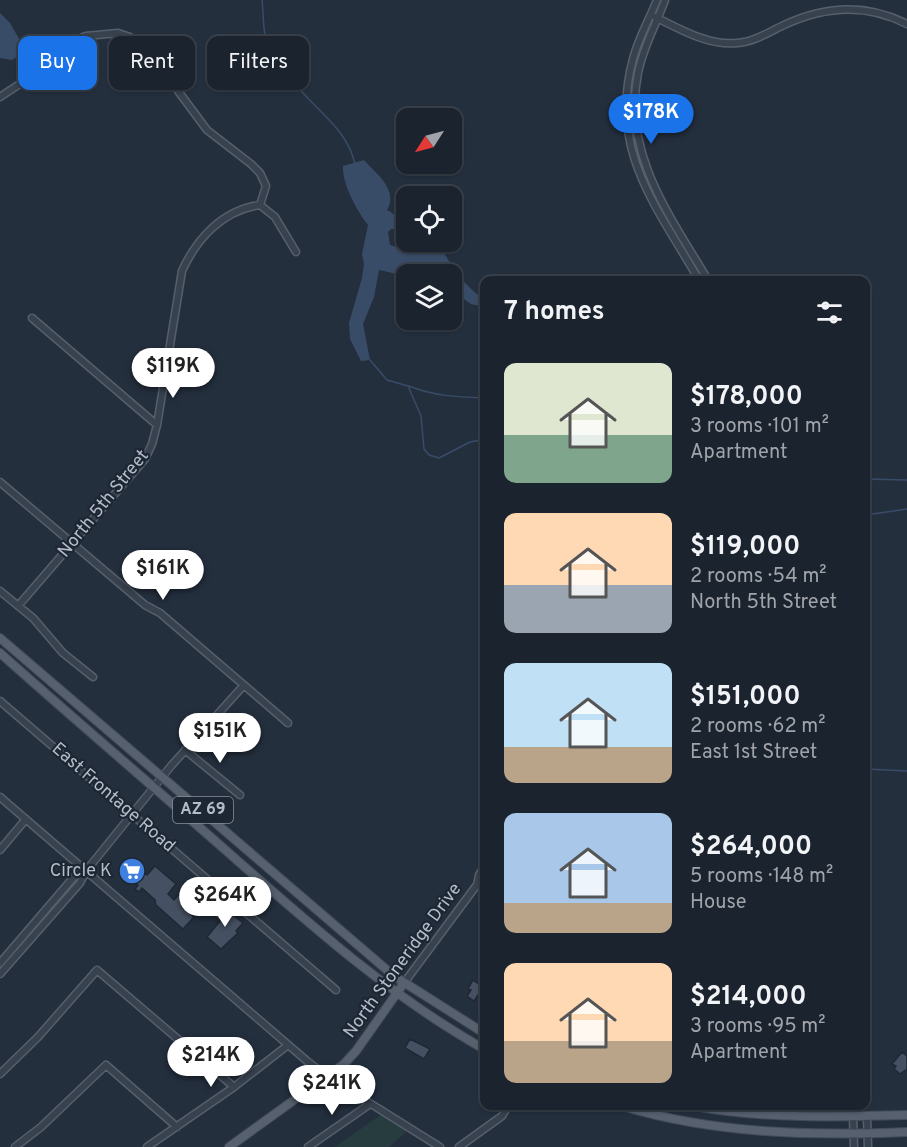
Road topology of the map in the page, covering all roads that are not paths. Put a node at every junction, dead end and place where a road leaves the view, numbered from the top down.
1 (657, 0) edge
2 (665, 0) edge
3 (651, 15) junction
4 (658, 19) junction
5 (907, 24) edge
6 (0, 97) edge
7 (260, 205) junction
8 (296, 252) dead end
9 (697, 276) edge
10 (706, 276) edge
11 (32, 318) dead end
12 (157, 425) junction
13 (0, 482) edge
14 (72, 544) junction
15 (0, 591) edge
16 (18, 606) junction
17 (0, 638) edge
18 (0, 653) edge
19 (93, 677) dead end
20 (244, 685) junction
21 (0, 700) edge
22 (288, 723) dead end
23 (185, 750) junction
24 (163, 776) junction
25 (153, 787) junction
26 (240, 795) dead end
27 (0, 797) edge
28 (131, 814) junction
29 (26, 819) junction
30 (0, 849) edge
31 (86, 871) junction
32 (480, 873) edge
33 (480, 883) edge
34 (476, 886) junction
35 (0, 963) edge
36 (0, 974) edge
37 (404, 983) junction
38 (336, 990) dead end
39 (397, 993) junction
40 (480, 1030) edge
41 (288, 1045) junction
42 (480, 1046) edge
43 (0, 1074) edge
44 (328, 1077) junction
45 (234, 1087) junction
46 (370, 1104) junction
47 (506, 1110) edge
48 (639, 1110) edge
49 (729, 1110) edge
50 (907, 1115) edge
51 (853, 1116) junction
52 (867, 1116) junction
53 (177, 1126) junction
54 (907, 1132) edge
55 (854, 1133) junction
56 (867, 1133) junction
57 (15, 1147) edge
58 (147, 1147) edge
59 (229, 1147) edge
60 (308, 1147) edge
61 (440, 1147) edge
62 (459, 1147) edge
63 (855, 1147) edge
64 (868, 1147) edge

1 - 3 street
2 - 4 street
3 - 4 street
3 - 9 street
4 - 5 street
4 - 10 street
6 - 7 street
7 - 8 street
7 - 12 street, North 5th Street
11 - 12 street
12 - 14 street, North 5th Street
13 - 14 street
14 - 16 street, North 5th Street
14 - 20 street
15 - 16 street
16 - 19 street
17 - 24 main road, AZ 69
18 - 25 main road, AZ 69
20 - 22 street
20 - 23 street
21 - 28 street, East Frontage Road
23 - 24 street
23 - 26 street
24 - 25 street
24 - 37 main road, AZ 69
25 - 28 street
25 - 39 main road, AZ 69
27 - 29 street
28 - 31 street
28 - 38 street, East Frontage Road
29 - 30 street
29 - 31 street
31 - 35 street
31 - 36 street
31 - 41 street
32 - 34 street, North Stoneridge Drive
33 - 34 street, North Stoneridge Drive
34 - 37 street, North Stoneridge Drive
37 - 39 main road, North Stoneridge Drive
37 - 40 main road, AZ 69
39 - 42 main road, AZ 69
39 - 44 main road, North Stoneridge Drive
41 - 44 street
41 - 45 street
43 - 45 street
44 - 46 street
44 - 59 main road, North Stoneridge Drive
45 - 53 street
46 - 60 street
46 - 61 street
47 - 62 street
48 - 55 main road
49 - 51 main road
50 - 52 main road
51 - 52 main road
51 - 55 street
52 - 56 street
53 - 57 street
53 - 58 street
54 - 56 main road
55 - 56 main road
55 - 63 street
56 - 64 street

